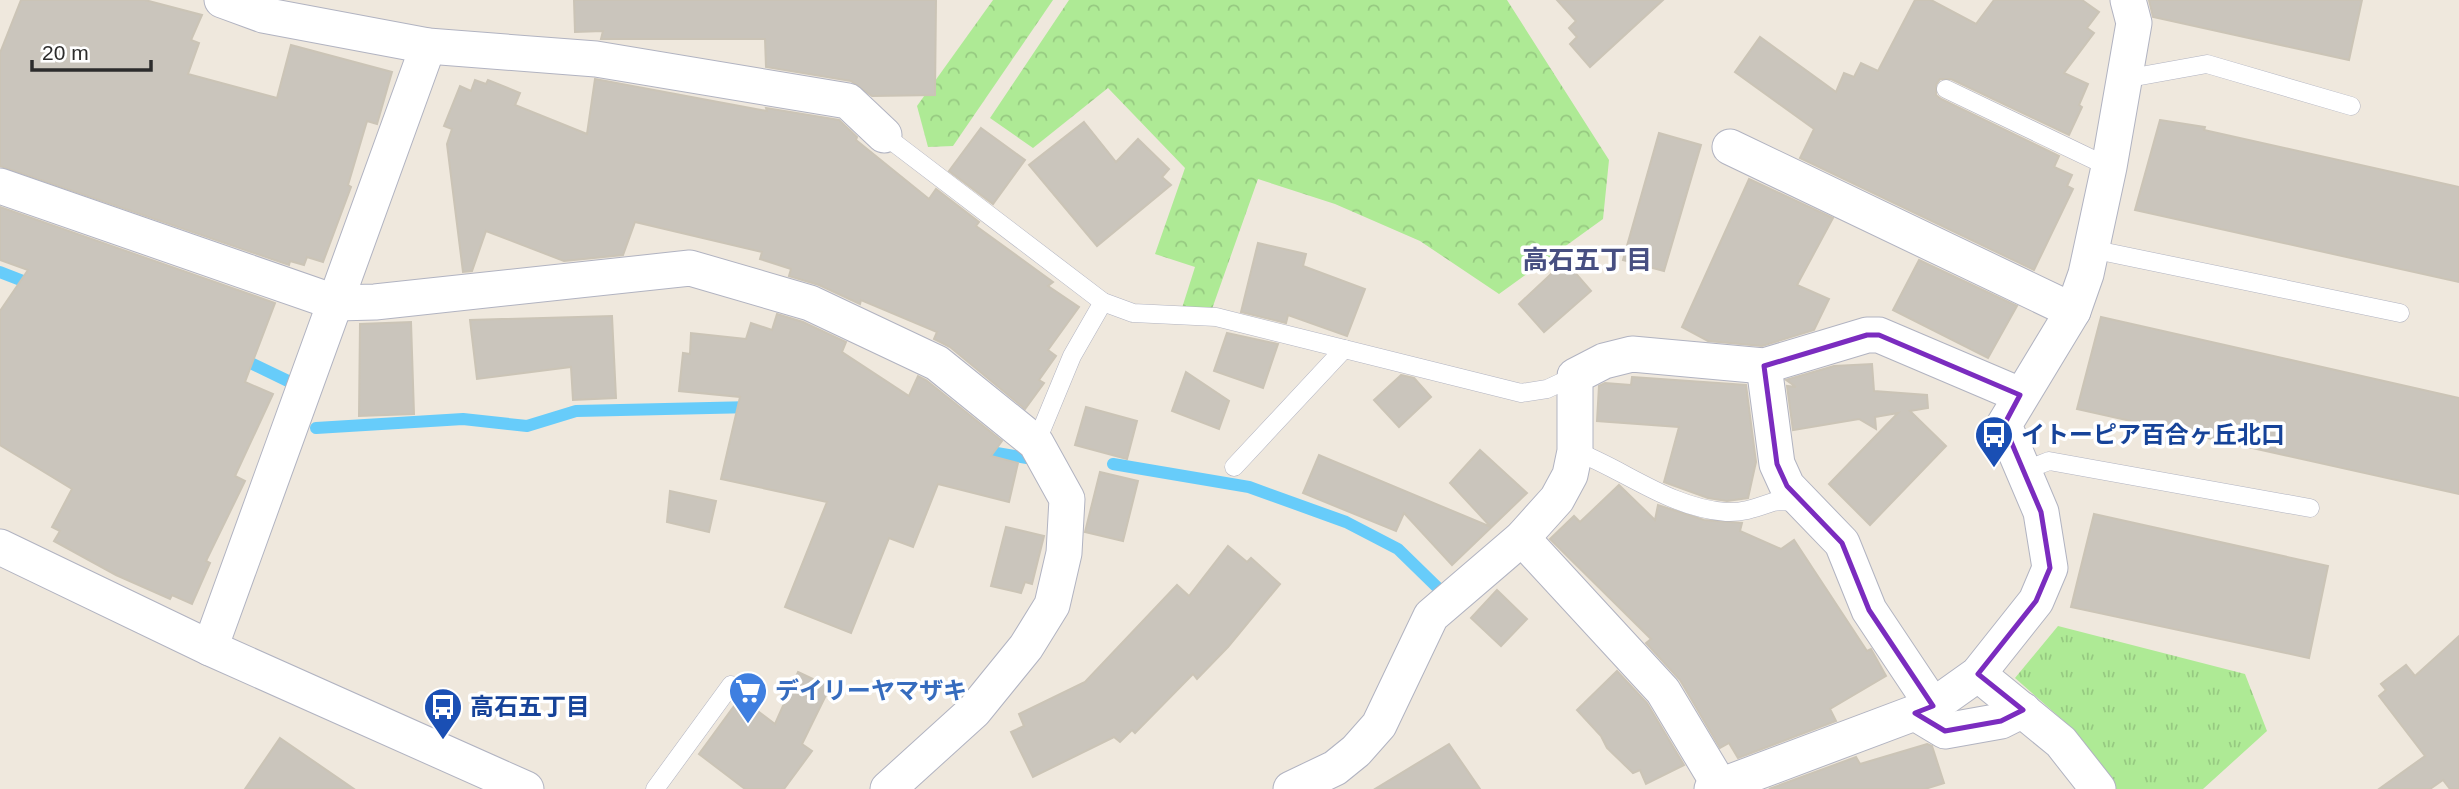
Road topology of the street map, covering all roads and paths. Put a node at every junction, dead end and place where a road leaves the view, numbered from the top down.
1 (222, 0) edge
2 (2128, 0) edge
3 (428, 46) junction
4 (2124, 79) junction
5 (1946, 89) dead end
6 (2351, 106) dead end
7 (884, 135) joint
8 (1730, 147) dead end
9 (2109, 167) junction
10 (0, 186) edge
11 (2091, 249) junction
12 (1104, 302) junction
13 (337, 303) junction
14 (2073, 311) junction
15 (2400, 313) dead end
16 (1344, 349) junction
17 (1764, 366) junction
18 (1575, 376) junction
19 (2020, 395) junction
20 (1036, 443) junction
21 (1575, 451) junction
22 (1234, 467) dead end
23 (2024, 471) junction
24 (1801, 502) junction
25 (2310, 508) dead end
26 (1522, 538) junction
27 (0, 547) edge
28 (210, 648) junction
29 (1978, 674) junction
30 (731, 685) dead end
31 (1924, 710) junction
32 (2023, 710) junction
33 (1716, 788) edge
34 (526, 789) edge
35 (655, 789) edge
36 (888, 789) edge
37 (1291, 789) edge
38 (2098, 789) edge

1 - 3 street
2 - 4 street
3 - 7 street
3 - 13 street
4 - 6 lane
4 - 9 street
5 - 9 lane
7 - 12 lane
8 - 14 street
9 - 11 street
10 - 13 street
11 - 14 street
11 - 15 lane
12 - 16 lane
12 - 20 lane
13 - 20 street
13 - 28 street
14 - 19 street
16 - 18 lane
16 - 22 lane
17 - 18 street
17 - 19 street
17 - 24 street
18 - 21 street
19 - 23 street
20 - 36 street
21 - 24 lane
21 - 26 street
23 - 25 lane
23 - 29 street
24 - 31 street
26 - 33 street
26 - 37 street
27 - 28 street
28 - 34 street
29 - 31 street
29 - 32 street
30 - 35 lane
31 - 32 street
31 - 33 street
32 - 38 street

